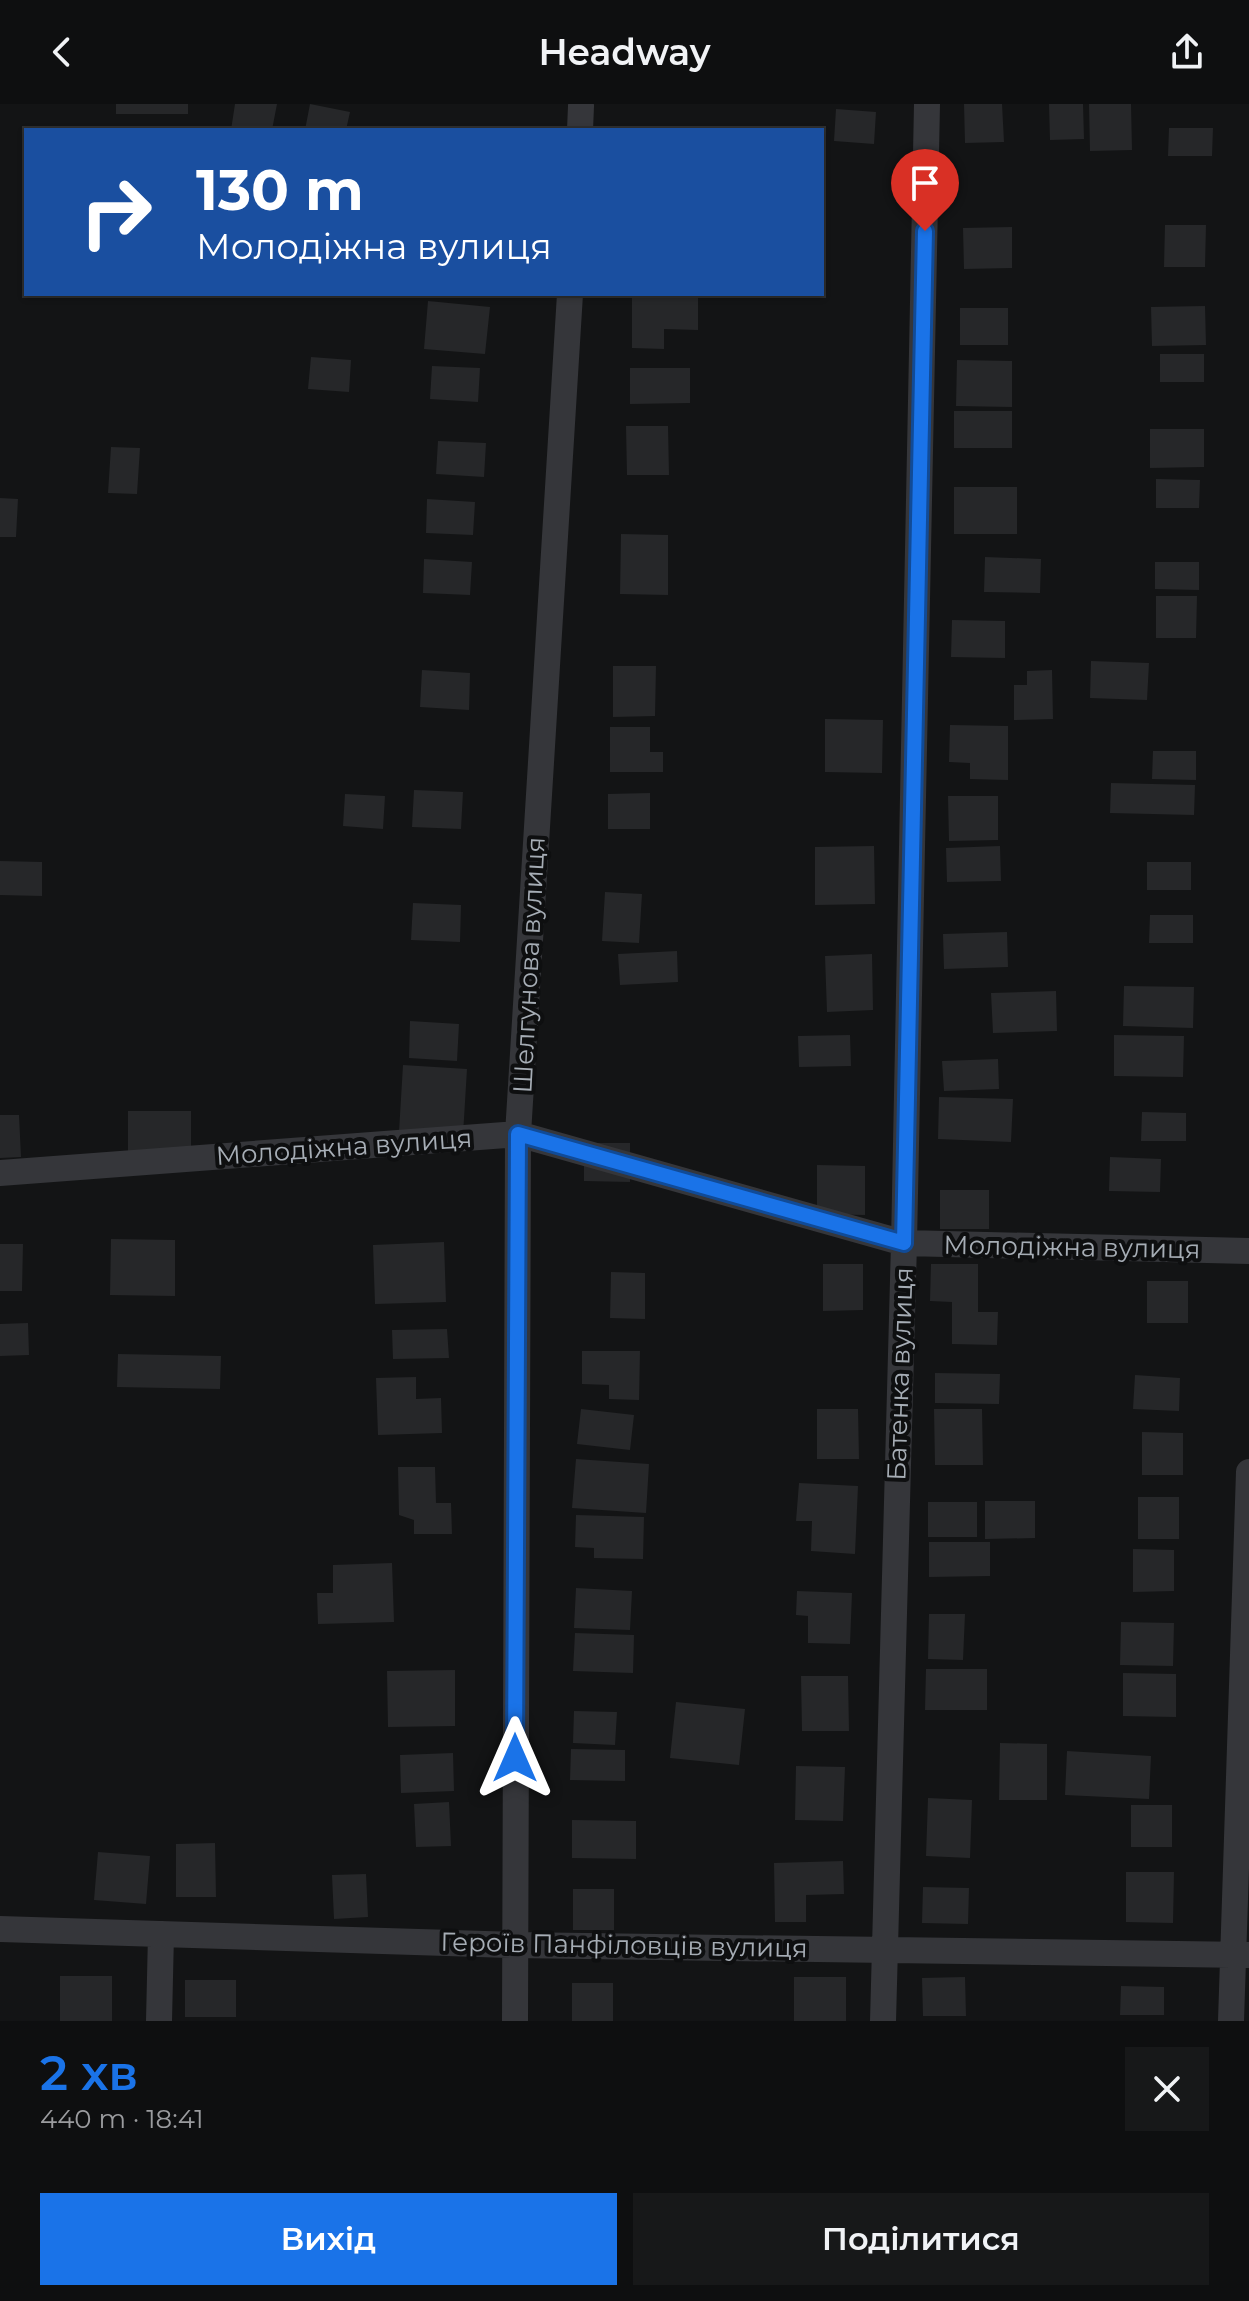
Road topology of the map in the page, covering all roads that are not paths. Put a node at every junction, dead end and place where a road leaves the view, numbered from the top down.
1 (927, 104) edge
2 (570, 296) edge
3 (518, 1134) junction
4 (0, 1173) edge
5 (904, 1243) junction
6 (1249, 1251) edge
7 (1249, 1472) edge
8 (0, 1929) edge
9 (161, 1934) junction
10 (514, 1945) junction
11 (883, 1947) junction
12 (1240, 1955) edge
13 (159, 2021) edge
14 (515, 2021) edge
15 (883, 2021) edge
16 (1231, 2021) edge

1 - 5 street, Батенка вулиця
2 - 3 street, Шелгунова вулиця
3 - 4 street, Молодіжна вулиця
3 - 5 street, Молодіжна вулиця
3 - 10 street, Шелгунова вулиця
5 - 6 street, Молодіжна вулиця
5 - 11 street, Батенка вулиця
7 - 12 street
8 - 9 street, Героїв Панфіловців вулиця
9 - 10 street, Героїв Панфіловців вулиця
9 - 13 street
10 - 11 street, Героїв Панфіловців вулиця
10 - 14 street, Шелгунова вулиця
11 - 12 street, Героїв Панфіловців вулиця
11 - 15 street, Батенка вулиця
12 - 16 street

